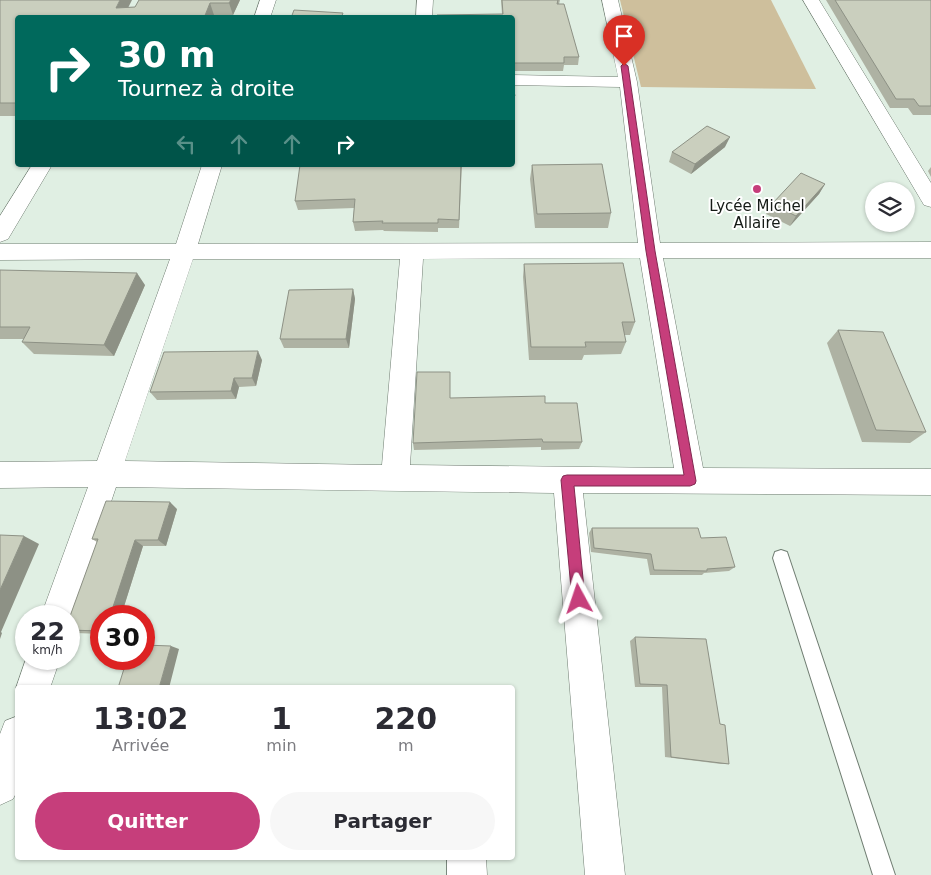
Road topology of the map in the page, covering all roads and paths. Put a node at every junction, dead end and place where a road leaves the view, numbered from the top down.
1 (268, 0) edge
2 (425, 0) edge
3 (610, 0) edge
4 (811, 0) edge
5 (263, 15) edge
6 (424, 15) edge
7 (515, 80) edge
8 (628, 82) junction
9 (41, 167) edge
10 (211, 167) edge
11 (931, 200) edge
12 (0, 234) edge
13 (412, 250) junction
14 (931, 250) edge
15 (185, 251) junction
16 (650, 251) junction
17 (0, 252) edge
18 (106, 474) junction
19 (0, 475) edge
20 (395, 478) junction
21 (567, 480) junction
22 (690, 481) junction
23 (931, 482) edge
24 (780, 558) dead end
25 (61, 605) edge
26 (39, 670) edge
27 (34, 685) edge
28 (15, 743) edge
29 (0, 786) edge
30 (467, 860) edge
31 (467, 875) edge
32 (605, 875) edge
33 (884, 875) edge

1 - 5 street
2 - 6 street
3 - 8 street
4 - 11 street
7 - 8 street
8 - 16 street
9 - 12 street
10 - 15 street
13 - 15 street
13 - 16 street
13 - 20 street
14 - 16 street
15 - 17 street
15 - 18 street
16 - 22 street
18 - 19 street
18 - 20 street
18 - 25 street
20 - 21 street
21 - 22 street
21 - 32 street
22 - 23 street
24 - 33 lane
26 - 27 street
28 - 29 street
30 - 31 street

